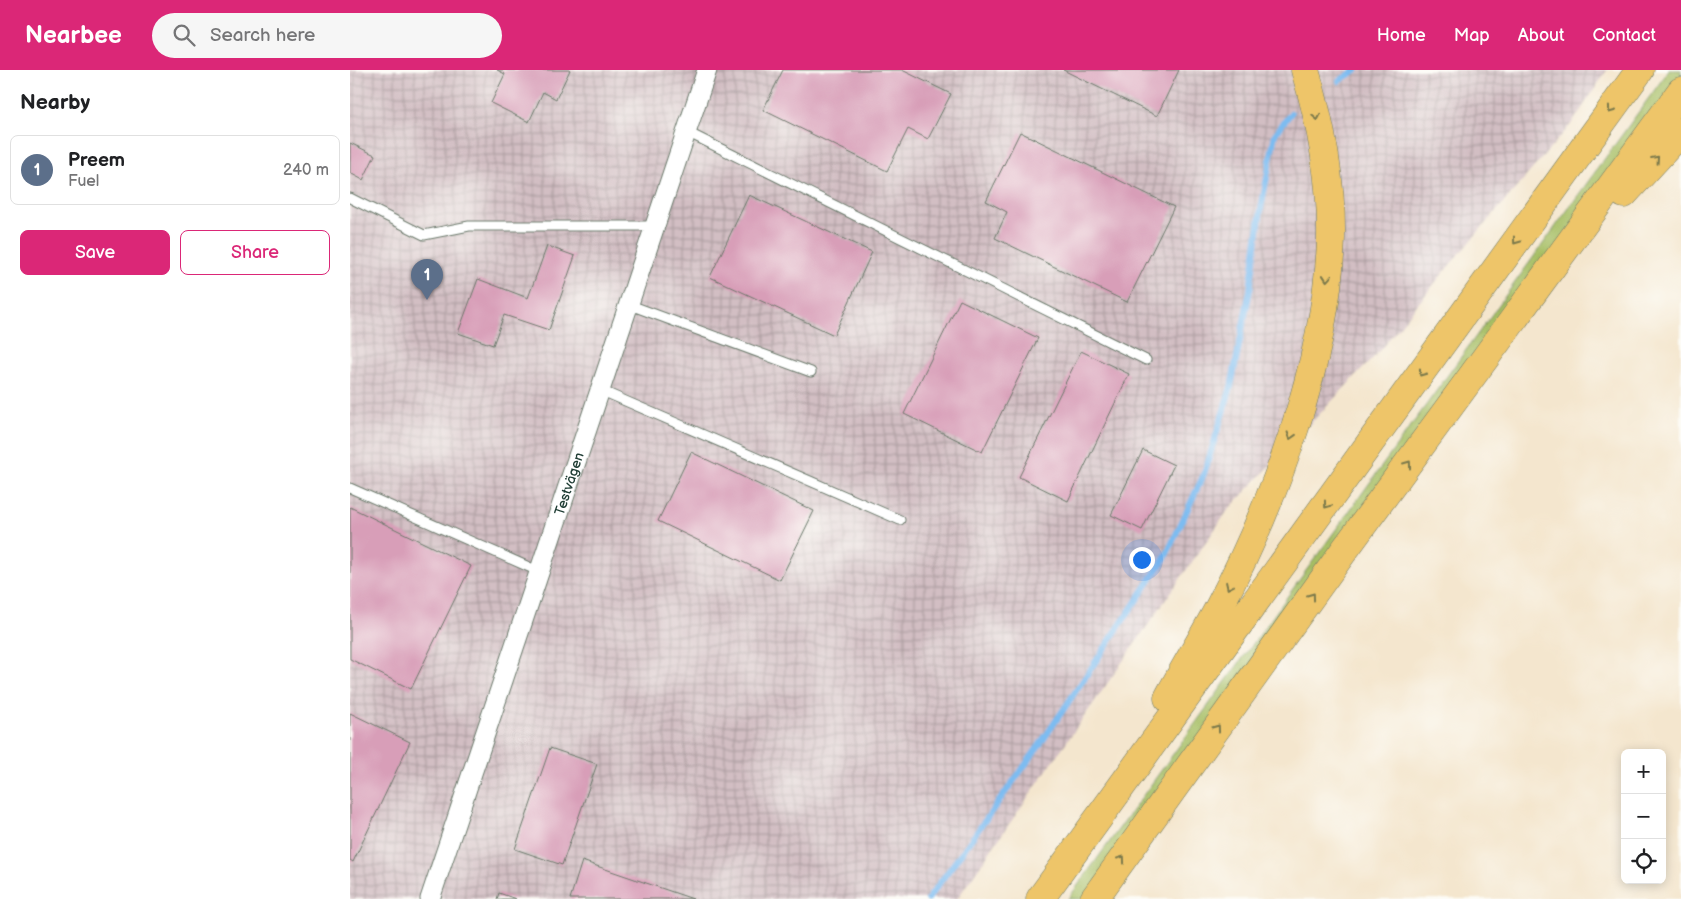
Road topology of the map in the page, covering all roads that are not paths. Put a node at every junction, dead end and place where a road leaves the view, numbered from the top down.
1 (707, 70) edge
2 (1305, 70) edge
3 (1640, 70) edge
4 (1681, 91) edge
5 (687, 132) junction
6 (1681, 132) edge
7 (350, 198) edge
8 (657, 226) junction
9 (1529, 299) junction
10 (630, 305) junction
11 (1146, 360) dead end
12 (811, 372) dead end
13 (600, 390) junction
14 (350, 488) edge
15 (900, 520) dead end
16 (538, 570) junction
17 (430, 899) edge
18 (1033, 899) edge
19 (1040, 899) edge
20 (1094, 899) edge

1 - 5 street, Testvägen
2 -> 18 highway
3 -> 19 highway
4 - 9 highway
5 - 8 street, Testvägen
5 - 11 lane
9 -> 6 highway
7 - 8 lane
8 - 10 street, Testvägen
20 -> 9 highway
10 - 12 lane
10 - 13 street, Testvägen
13 - 15 lane
13 - 16 street, Testvägen
14 - 16 lane
16 - 17 street, Testvägen

